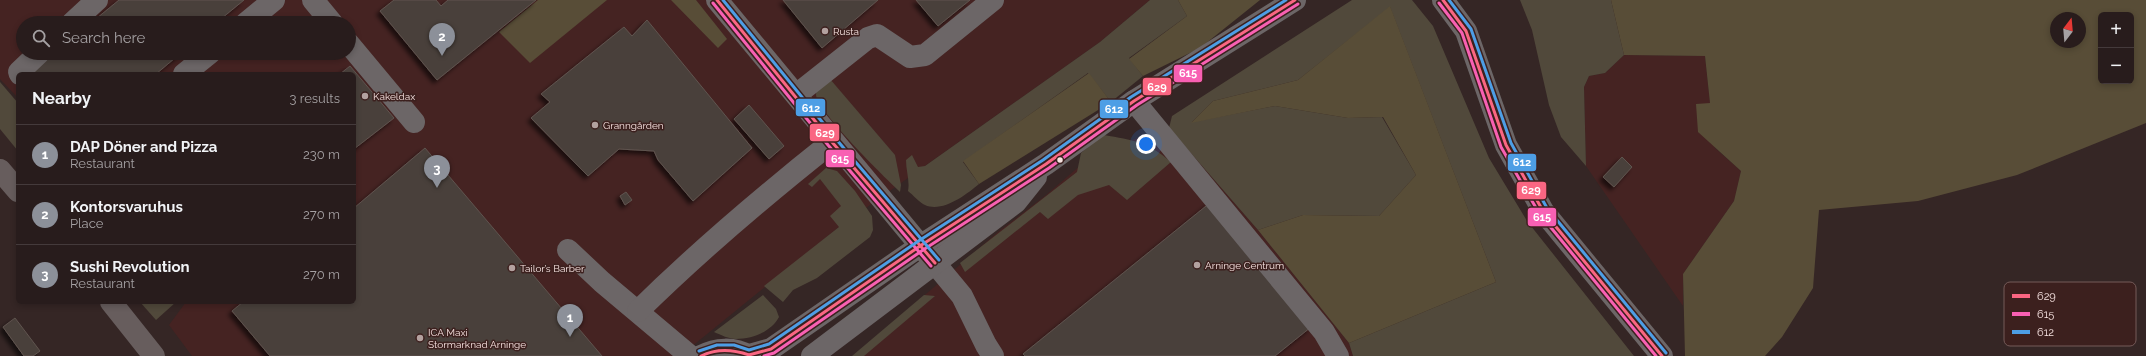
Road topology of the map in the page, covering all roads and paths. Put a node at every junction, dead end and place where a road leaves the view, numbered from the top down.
1 (97, 0) edge
2 (274, 0) edge
3 (313, 0) edge
4 (717, 0) edge
5 (992, 0) edge
6 (1296, 0) edge
7 (1443, 0) edge
8 (80, 16) edge
9 (255, 16) edge
10 (326, 16) edge
11 (356, 52) edge
12 (32, 60) edge
13 (201, 60) edge
14 (19, 72) edge
15 (186, 72) edge
16 (796, 95) junction
17 (1134, 101) junction
18 (414, 122) dead end
19 (832, 142) junction
20 (1046, 164) junction
21 (0, 170) edge
22 (16, 189) edge
23 (920, 246) junction
24 (568, 250) dead end
25 (935, 263) junction
26 (114, 304) edge
27 (638, 311) junction
28 (148, 350) edge
29 (690, 356) edge
30 (701, 356) edge
31 (749, 356) edge
32 (812, 356) edge
33 (993, 356) edge
34 (1338, 356) edge
35 (1662, 356) edge

1 - 8 street
2 - 9 street
3 - 10 street
4 - 16 street
5 - 16 street
6 - 17 street
7 - 35 street
11 - 18 street
12 - 14 street
13 - 15 street
16 - 19 street
17 - 20 street
17 - 34 street
19 - 23 street
19 - 27 street
20 - 23 street
20 - 25 street
21 - 22 main road
23 - 25 street
23 - 31 street
24 - 27 street
25 - 32 street
25 - 33 street
26 - 28 main road
27 - 29 street
30 - 31 street

